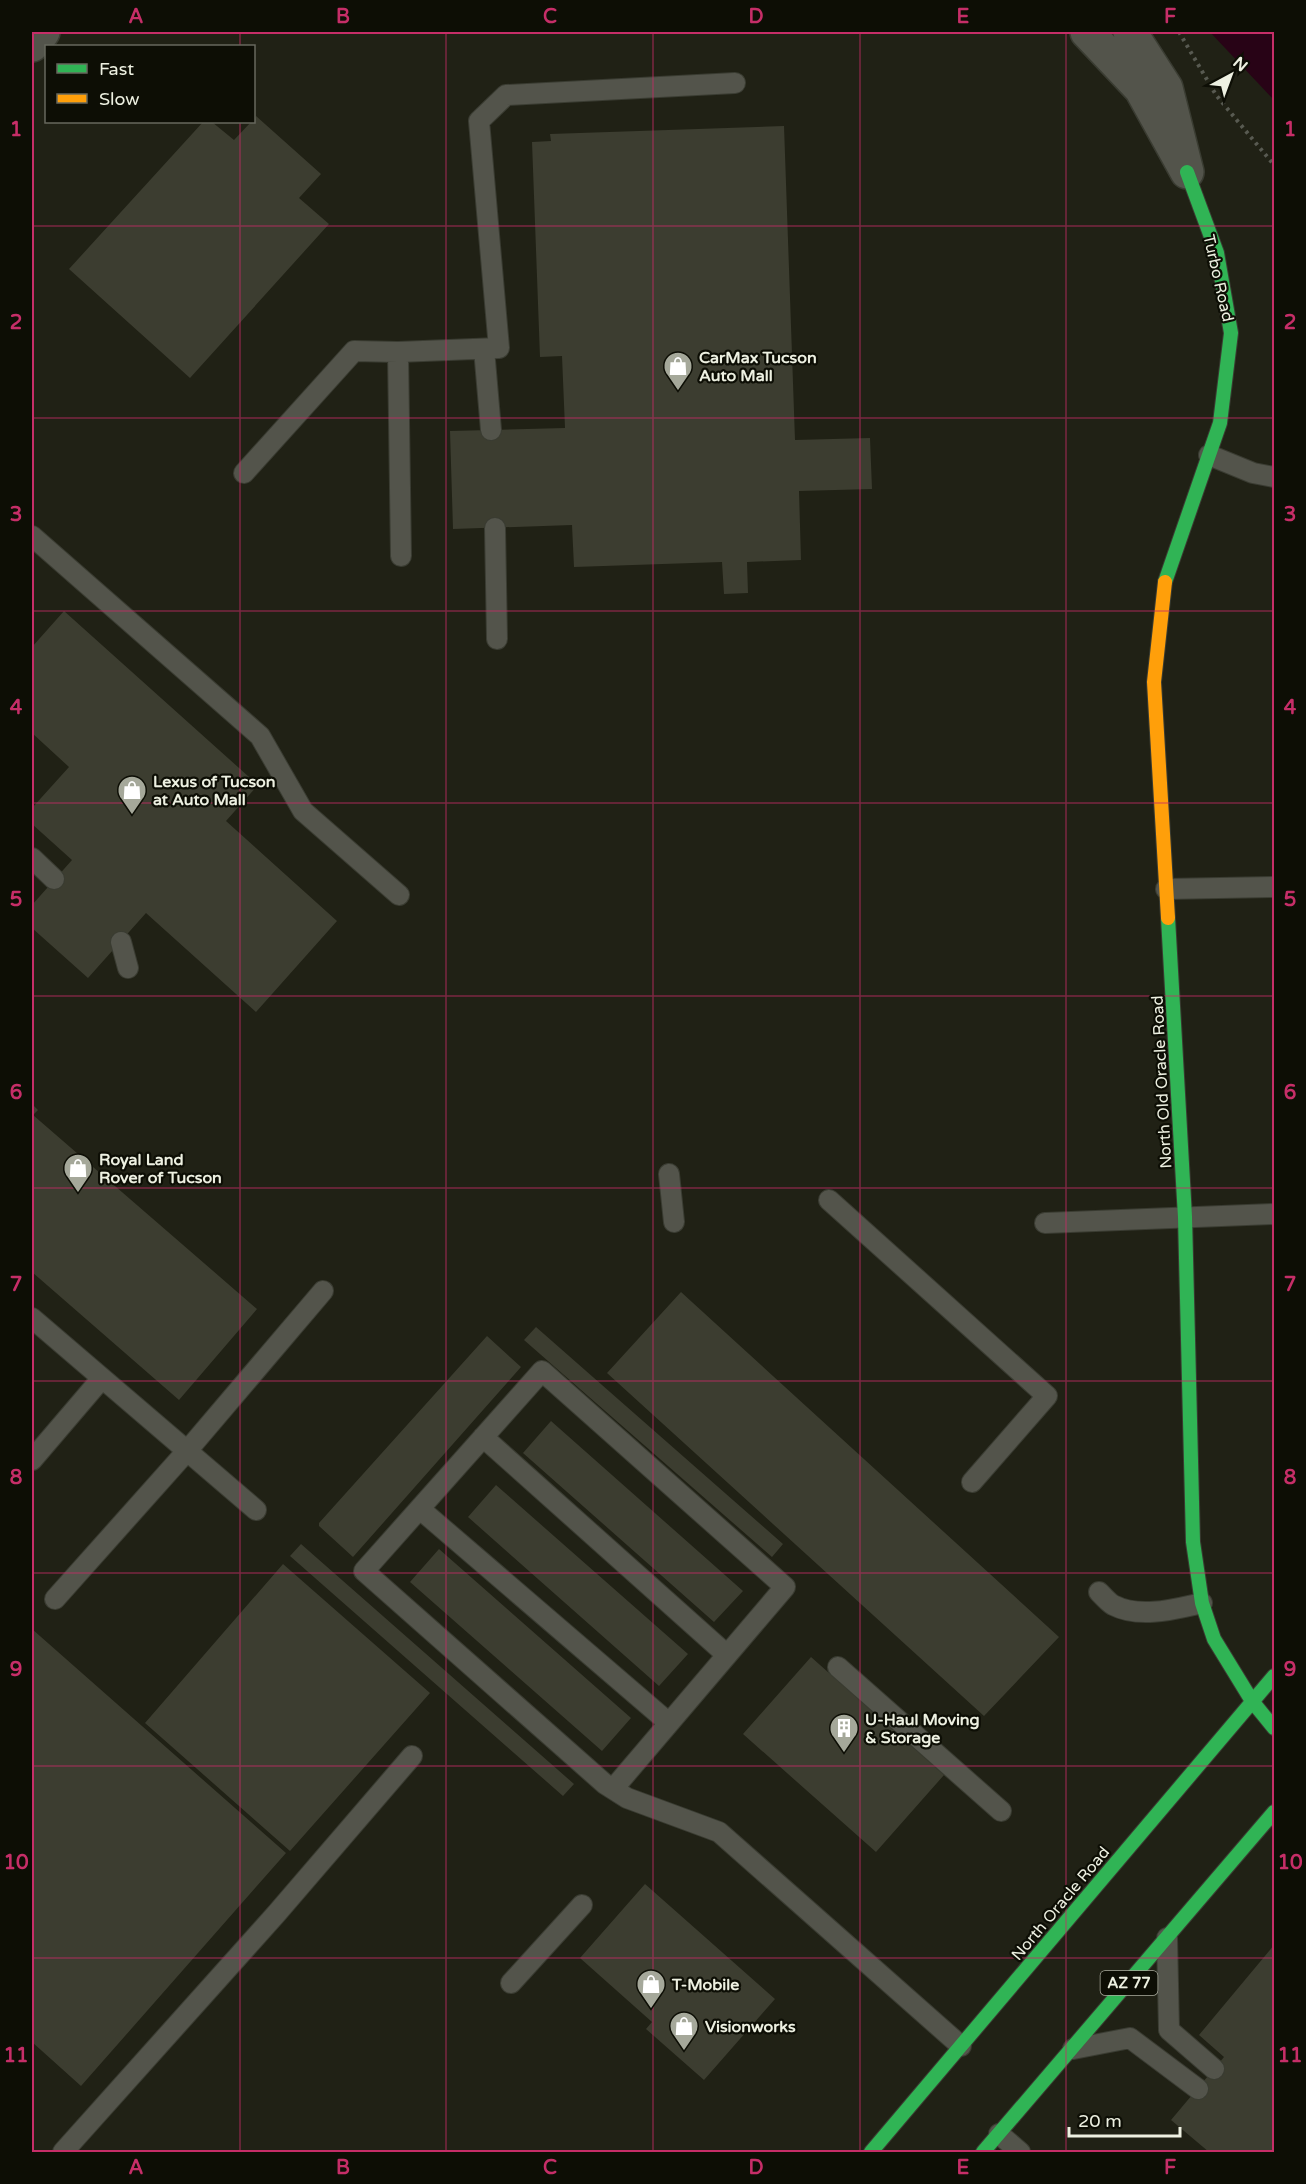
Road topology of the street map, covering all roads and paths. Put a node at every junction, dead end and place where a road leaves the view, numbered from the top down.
1 (43, 32) edge
2 (1088, 32) edge
3 (1130, 32) edge
4 (1179, 32) edge
5 (32, 45) edge
6 (735, 83) dead end
7 (1275, 165) edge
8 (1187, 172) junction
9 (484, 349) junction
10 (398, 352) junction
11 (1220, 423) joint
12 (490, 430) dead end
13 (1209, 454) junction
14 (244, 473) dead end
15 (1275, 477) edge
16 (495, 528) dead end
17 (32, 536) edge
18 (401, 556) dead end
19 (497, 639) dead end
20 (32, 858) edge
21 (54, 879) dead end
22 (1275, 887) edge
23 (1166, 889) junction
24 (399, 895) dead end
25 (121, 942) dead end
26 (128, 968) dead end
27 (669, 1174) dead end
28 (829, 1200) dead end
29 (1275, 1214) edge
30 (1185, 1216) junction
31 (674, 1222) dead end
32 (1045, 1223) dead end
33 (323, 1291) dead end
34 (32, 1318) edge
35 (102, 1378) junction
36 (483, 1437) junction
37 (187, 1451) junction
38 (32, 1460) edge
39 (972, 1482) dead end
40 (420, 1509) junction
41 (256, 1510) dead end
42 (1099, 1592) dead end
43 (55, 1599) dead end
44 (1202, 1603) junction
45 (727, 1655) junction
46 (838, 1667) dead end
47 (1275, 1676) edge
48 (1252, 1701) junction
49 (669, 1724) junction
50 (1275, 1728) edge
51 (412, 1756) dead end
52 (613, 1789) junction
53 (1001, 1811) dead end
54 (1275, 1812) edge
55 (582, 1905) dead end
56 (1167, 1938) junction
57 (511, 1983) dead end
58 (962, 2046) junction
59 (1072, 2049) junction
60 (1214, 2069) dead end
61 (1198, 2089) dead end
62 (999, 2134) junction
63 (63, 2152) edge
64 (871, 2152) edge
65 (983, 2152) edge
66 (1020, 2152) edge

1 - 5 street
2 - 8 street, Turbo Road
3 - 8 street, Turbo Road
4 - 7 path
6 - 9 lane
8 - 11 main road, Turbo Road
9 - 10 lane
9 - 12 lane
10 - 14 lane
10 - 18 lane
11 - 13 main road, North Old Oracle Road
13 - 15 lane
13 - 23 main road, North Old Oracle Road
16 - 19 lane
17 - 24 lane
20 - 21 lane
22 - 23 lane
23 - 30 main road, North Old Oracle Road
25 - 26 lane
27 - 31 lane
28 - 39 lane
29 - 30 lane
30 - 32 lane
30 - 44 main road, North Old Oracle Road
33 - 37 lane
34 - 35 lane
35 - 37 lane
35 - 38 lane
36 - 40 lane
36 - 45 lane
36 - 45 lane
37 - 41 lane
37 - 43 lane
40 - 49 lane
40 - 52 lane
42 - 44 lane
44 - 48 main road, North Old Oracle Road
45 - 49 lane
46 - 53 lane
47 - 48 main road, North Oracle Road
48 - 50 main road, North Old Oracle Road
48 - 58 main road, North Oracle Road
49 - 52 lane
51 - 63 lane
52 - 58 lane
54 - 56 main road, AZ 77
55 - 57 lane
56 - 59 main road, AZ 77
56 - 60 lane
58 - 64 main road, North Oracle Road
59 - 61 lane
59 - 62 main road, AZ 77
62 - 65 main road, AZ 77
62 - 66 lane

